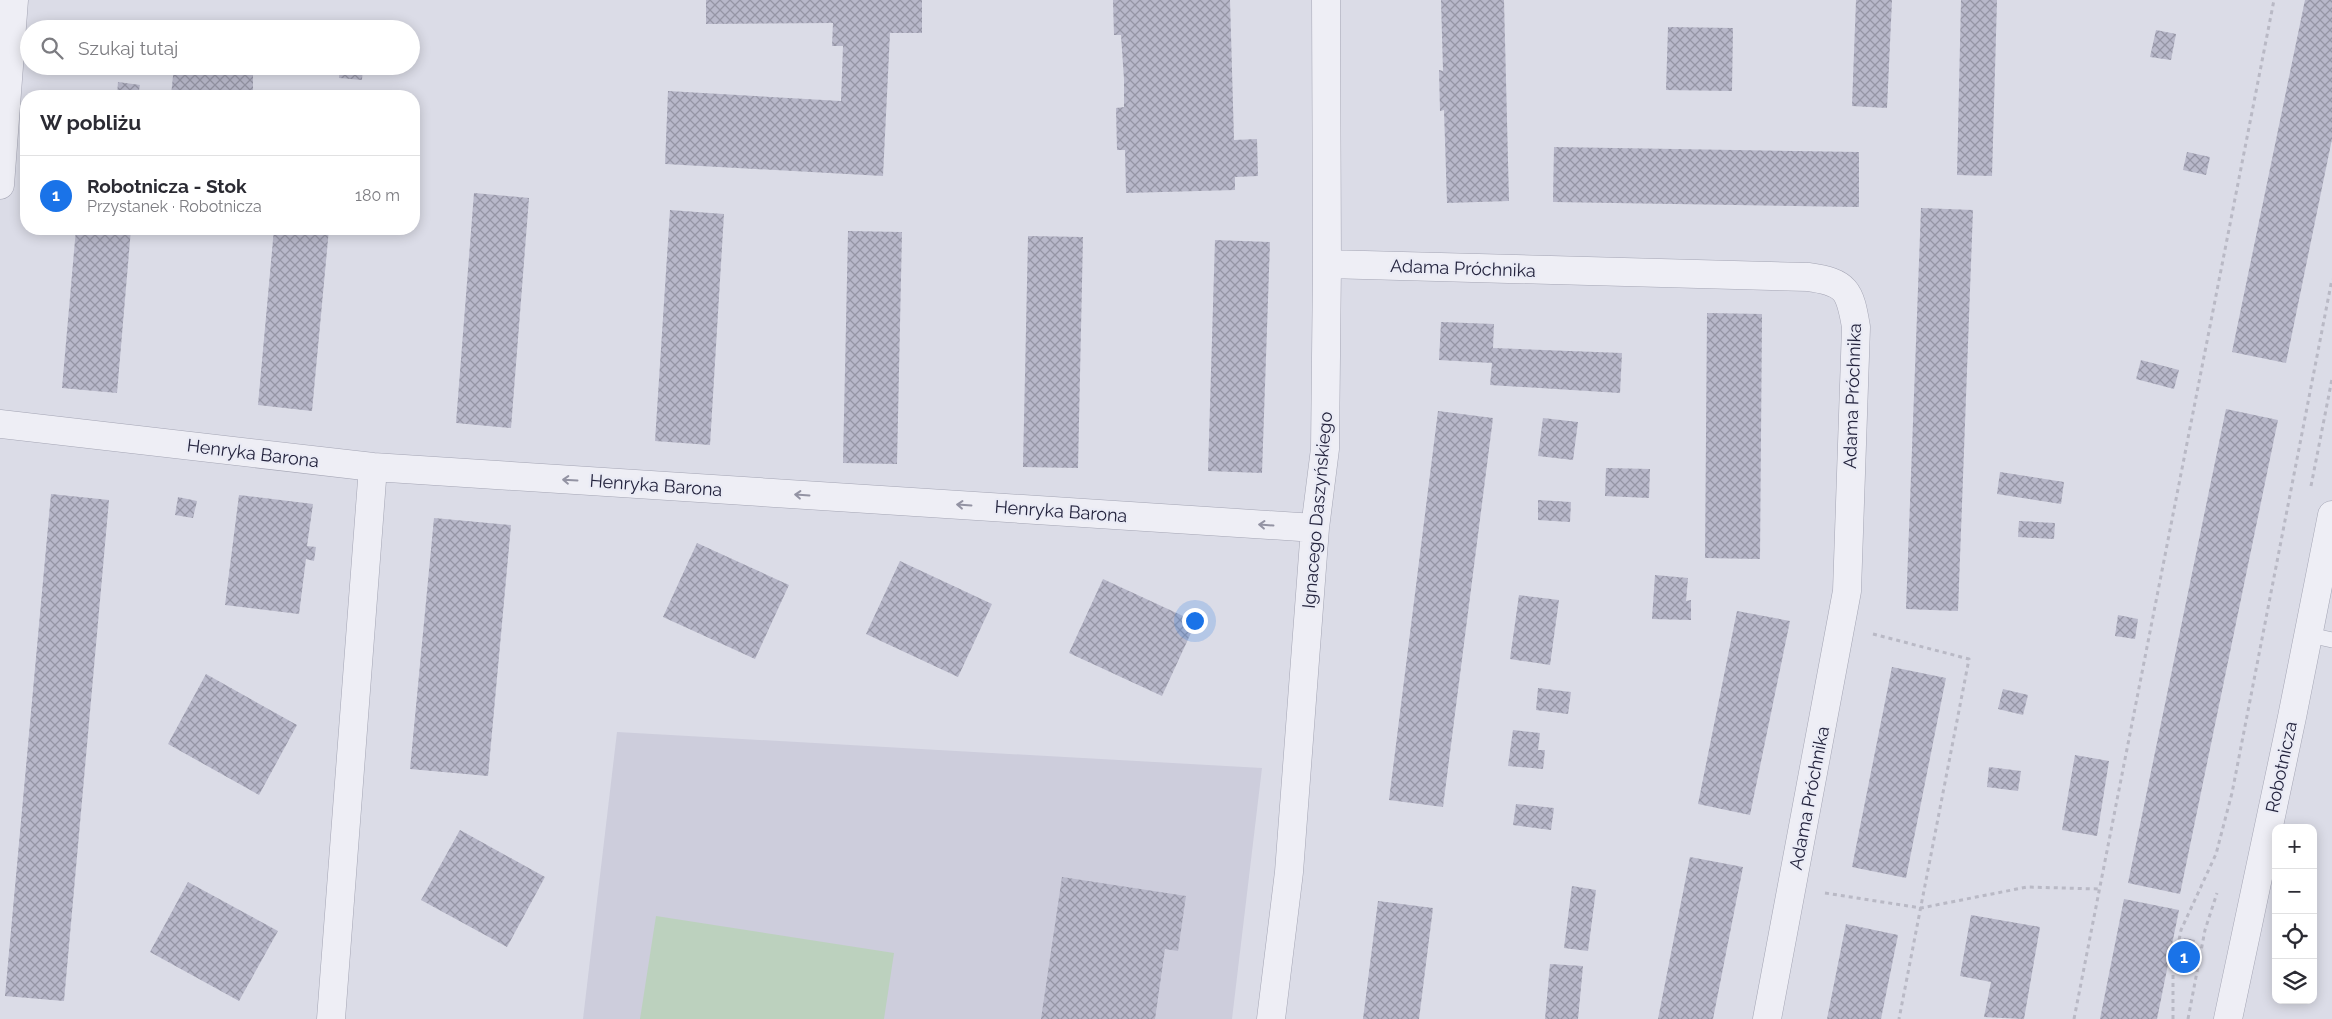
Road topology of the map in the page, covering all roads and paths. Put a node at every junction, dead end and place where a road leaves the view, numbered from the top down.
1 (14, 0) edge
2 (1326, 0) edge
3 (2274, 0) edge
4 (0, 185) edge
5 (1327, 264) junction
6 (2332, 279) edge
7 (0, 424) edge
8 (373, 467) junction
9 (2332, 515) edge
10 (1315, 528) junction
11 (1841, 626) junction
12 (2320, 637) edge
13 (1792, 887) junction
14 (2099, 889) junction
15 (1921, 908) junction
16 (331, 1019) edge
17 (1271, 1019) edge
18 (1767, 1019) edge
19 (1900, 1019) edge
20 (2074, 1019) edge
21 (2173, 1019) edge
22 (2228, 1019) edge

1 - 4 street
2 - 5 street, Ignacego Daszyńskiego
3 - 14 path
5 - 10 street, Ignacego Daszyńskiego
5 - 11 street, Adama Próchnika
6 - 21 path
7 - 8 street, Henryka Barona
10 -> 8 street, Henryka Barona
8 - 16 street
9 - 12 street, Robotnicza
10 - 17 street, Ignacego Daszyńskiego
11 - 13 street, Adama Próchnika
11 - 15 path
12 - 22 street, Robotnicza
13 - 15 path
13 - 18 street, Adama Próchnika
14 - 15 path
14 - 20 path
15 - 19 path

